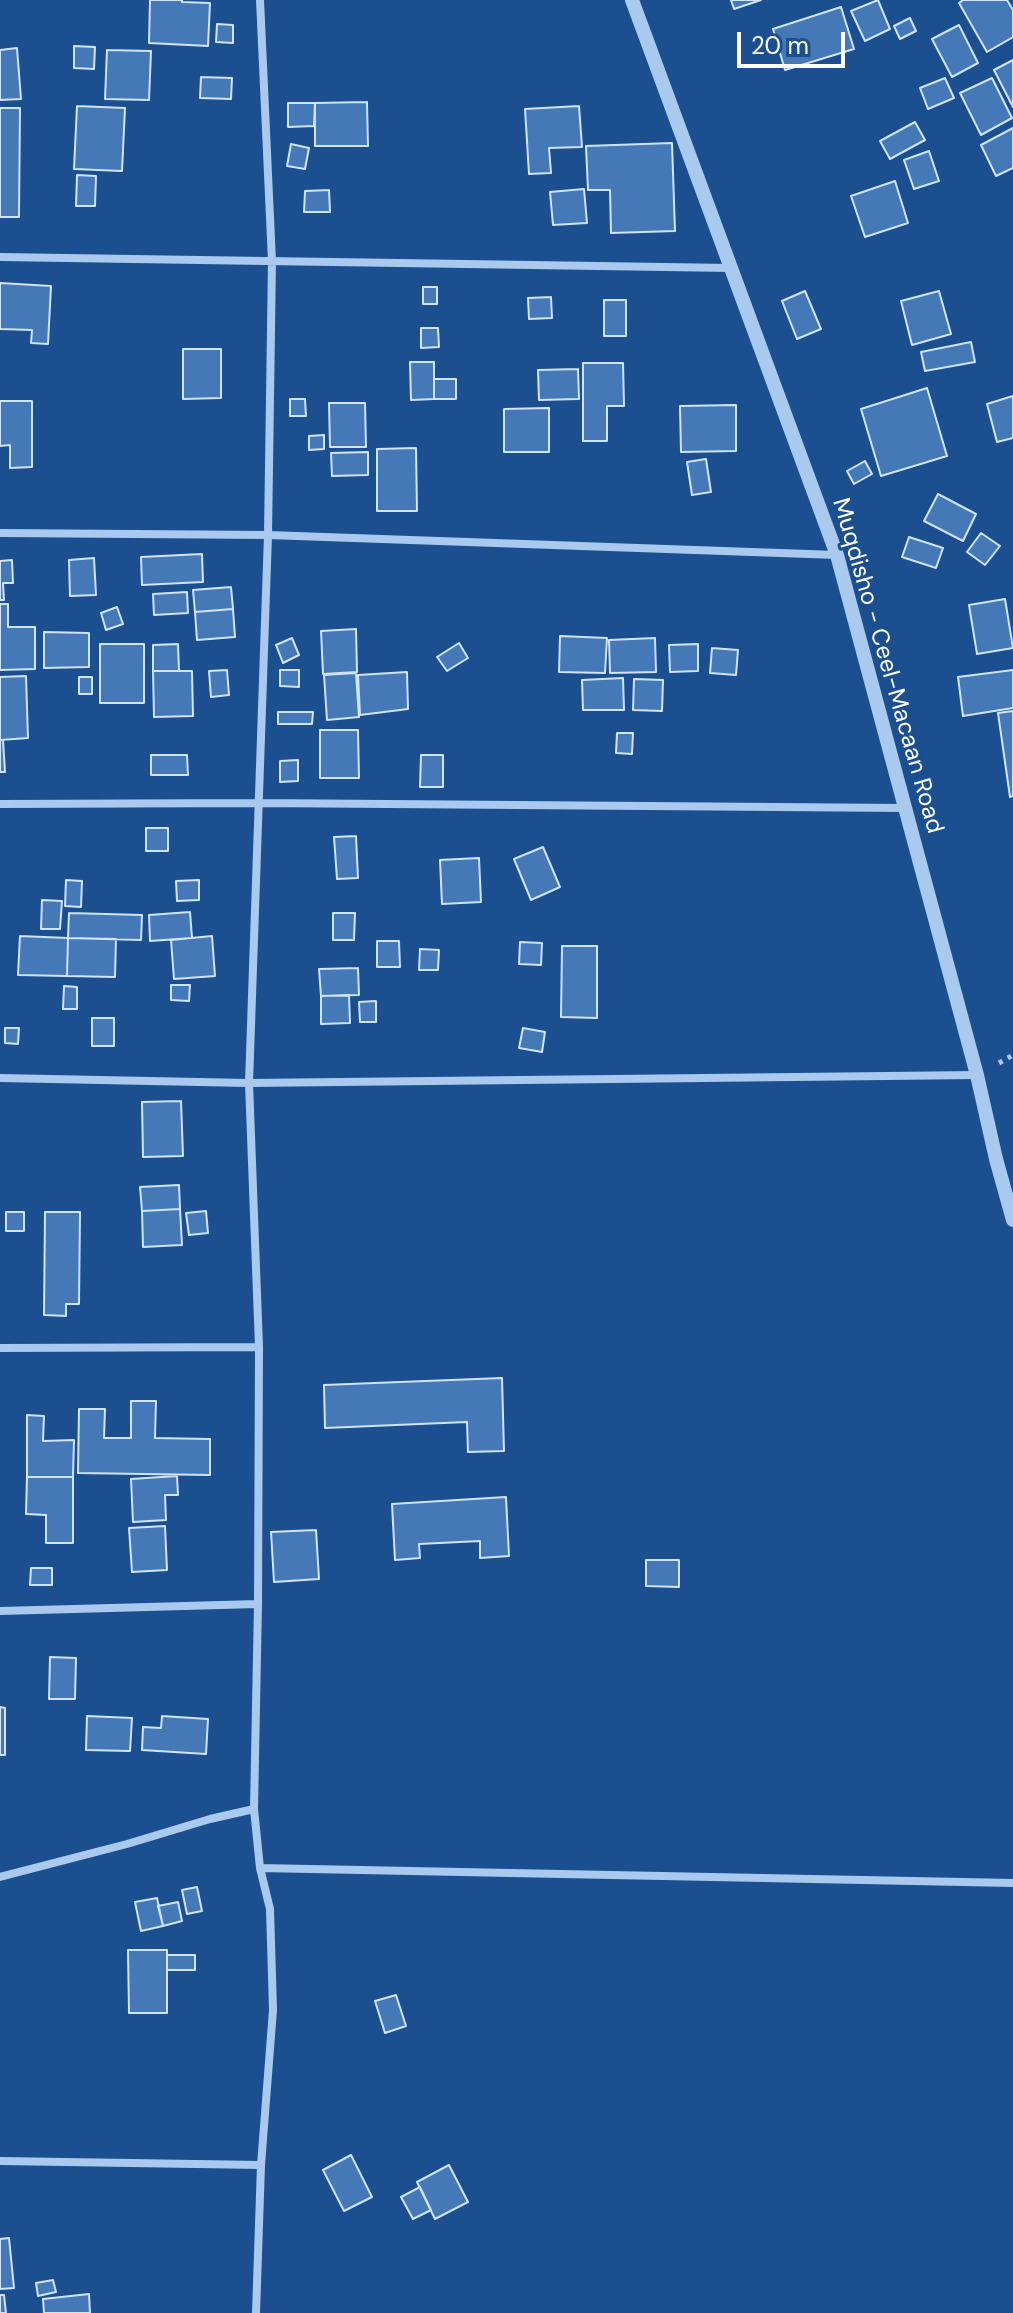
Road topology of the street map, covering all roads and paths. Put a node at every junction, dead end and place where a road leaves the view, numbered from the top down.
1 (260, 0) edge
2 (632, 0) edge
3 (0, 257) edge
4 (272, 261) junction
5 (731, 268) junction
6 (0, 533) edge
7 (268, 535) junction
8 (837, 555) junction
9 (258, 803) junction
10 (0, 804) edge
11 (905, 808) junction
12 (977, 1075) junction
13 (0, 1078) edge
14 (249, 1083) junction
15 (1013, 1220) edge
16 (259, 1347) junction
17 (0, 1348) edge
18 (258, 1604) junction
19 (0, 1611) edge
20 (254, 1809) junction
21 (260, 1868) junction
22 (0, 1877) edge
23 (1013, 1883) edge
24 (0, 2161) edge
25 (261, 2165) junction
26 (256, 2313) edge

1 - 4 street
2 - 5 street, Muqdisho - Ceel-Macaan Road
3 - 4 street
4 - 5 street
4 - 7 street
5 - 8 street, Muqdisho - Ceel-Macaan Road
6 - 7 street
7 - 8 street
7 - 9 street
8 - 11 street, Muqdisho - Ceel-Macaan Road
9 - 10 street
9 - 11 street
9 - 14 street
11 - 12 street, Muqdisho - Ceel-Macaan Road
12 - 14 street
12 - 15 street, Muqdisho - Ceel-Macaan Road
13 - 14 street
14 - 16 street
16 - 17 street
16 - 18 street
18 - 19 street
18 - 20 street
20 - 21 street
20 - 22 street
21 - 23 street
21 - 25 street
24 - 25 street
25 - 26 street

